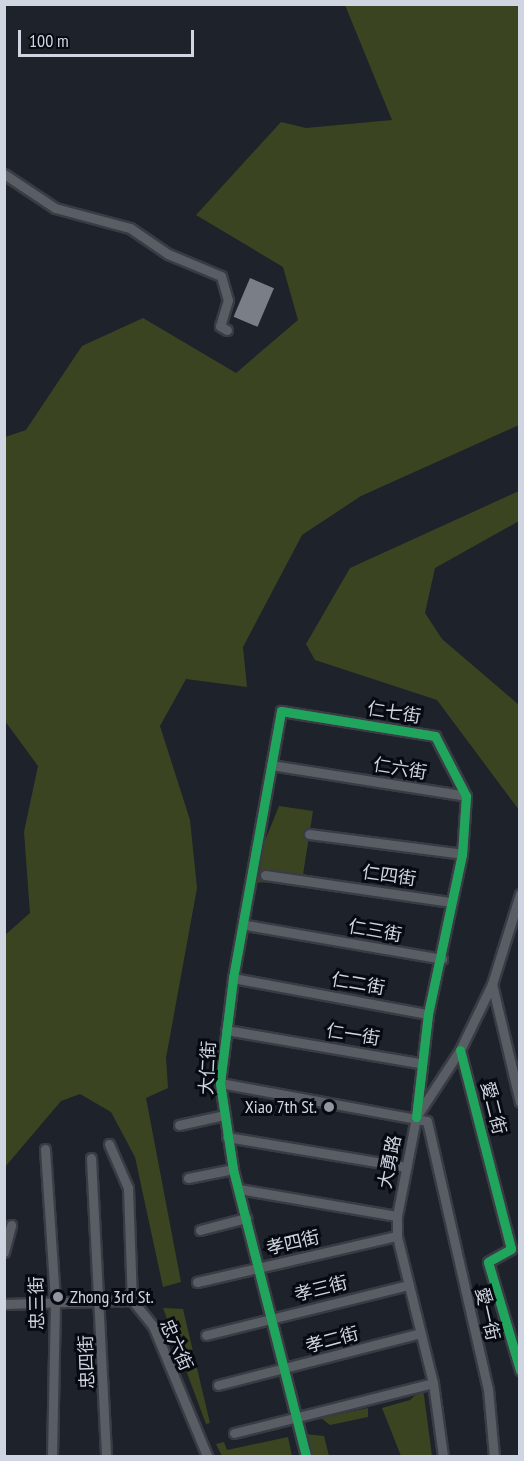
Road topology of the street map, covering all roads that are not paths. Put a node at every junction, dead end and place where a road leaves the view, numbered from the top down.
1 (4, 174) edge
2 (227, 330) dead end
3 (282, 711) joint
4 (271, 765) junction
5 (466, 796) junction
6 (309, 834) dead end
7 (462, 854) junction
8 (265, 875) dead end
9 (519, 894) edge
10 (451, 902) junction
11 (246, 926) junction
12 (442, 959) junction
13 (233, 978) junction
14 (492, 984) junction
15 (428, 1014) junction
16 (226, 1030) junction
17 (460, 1050) junction
18 (420, 1062) junction
19 (220, 1083) junction
20 (519, 1102) edge
21 (224, 1115) junction
22 (416, 1117) junction
23 (179, 1125) dead end
24 (227, 1137) junction
25 (109, 1144) dead end
26 (45, 1149) dead end
27 (91, 1158) dead end
28 (406, 1167) junction
29 (233, 1169) junction
30 (188, 1178) dead end
31 (239, 1189) junction
32 (397, 1216) junction
33 (246, 1218) junction
34 (11, 1225) dead end
35 (200, 1230) dead end
36 (397, 1236) junction
37 (4, 1252) edge
38 (261, 1267) junction
39 (197, 1282) dead end
40 (408, 1285) junction
41 (132, 1300) junction
42 (55, 1301) junction
43 (4, 1304) edge
44 (102, 1304) junction
45 (273, 1318) junction
46 (420, 1333) junction
47 (207, 1335) dead end
48 (284, 1370) junction
49 (519, 1370) edge
50 (433, 1383) junction
51 (218, 1385) dead end
52 (299, 1420) junction
53 (234, 1433) dead end
54 (52, 1456) edge
55 (106, 1456) edge
56 (207, 1456) edge
57 (306, 1456) edge
58 (443, 1456) edge
59 (494, 1456) edge

1 - 2 street
3 - 4 street, 大仁街
3 - 5 street, 仁七街
4 - 5 street, 仁六街
4 - 11 street, 大仁街
5 - 7 street
6 - 7 street
7 - 10 street
8 - 10 street, 仁四街
9 - 14 street, 大勇路
10 - 12 street
11 - 12 street, 仁三街
11 - 13 street, 大仁街
12 - 15 street
13 - 15 street, 仁二街
13 - 16 street, 大仁街
14 - 17 street, 大勇路
14 - 20 street
15 - 18 street
16 - 18 street, 仁一街
16 - 19 street, 大仁街
17 - 22 street, 大勇路
17 - 49 street, 愛二街
18 - 22 street
19 - 21 street, 大仁街
19 - 22 street
21 - 23 street
21 - 24 street, 大仁街
22 - 28 street, 大勇路
22 - 59 street, 愛一街
24 - 28 street
24 - 29 street, 大仁街
25 - 41 street
26 - 42 street, 忠三街
27 - 44 street, 忠四街
28 - 32 street, 大勇路
29 - 30 street
29 - 31 street, 大仁街
31 - 32 street
31 - 33 street, 大仁街
32 - 36 street, 大勇路
33 - 35 street
33 - 38 street, 大仁街
34 - 37 street
36 - 38 street, 孝四街
36 - 40 street, 大勇路
38 - 39 street, 孝四街
38 - 45 street, 大仁街
40 - 45 street, 孝三街
40 - 46 street, 大勇路
41 - 44 street
41 - 56 street, 忠六街
42 - 43 street
42 - 44 street
42 - 54 street, 忠三街
44 - 55 street, 忠四街
45 - 47 street, 孝三街
45 - 48 street, 大仁街
46 - 48 street, 孝二街
46 - 50 street, 大勇路
48 - 51 street, 孝二街
48 - 52 street, 大仁街
50 - 52 street
50 - 58 street, 大勇路
52 - 53 street
52 - 57 street, 大仁街

